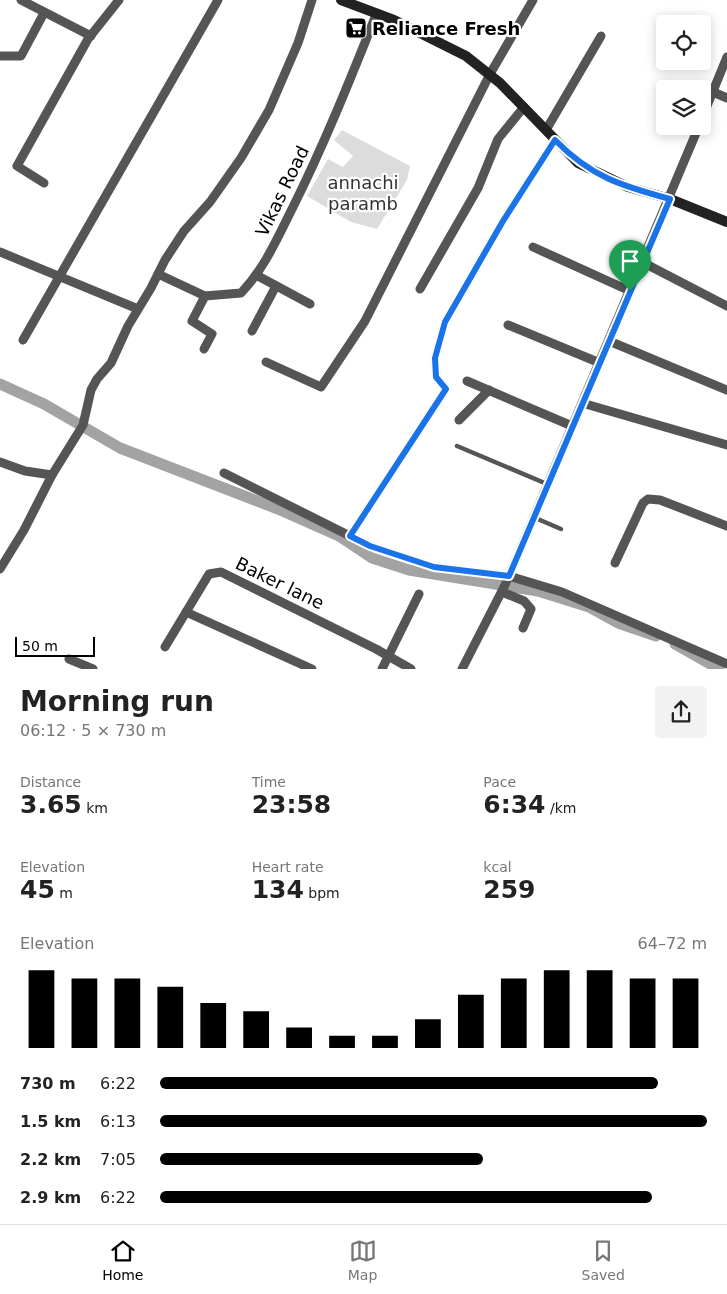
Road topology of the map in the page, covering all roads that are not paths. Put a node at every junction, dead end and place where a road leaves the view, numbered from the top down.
1 (21, 0) edge
2 (119, 0) edge
3 (218, 0) edge
4 (312, 0) edge
5 (341, 0) edge
6 (533, 0) edge
7 (354, 2) edge
8 (44, 13) junction
9 (376, 15) junction
10 (91, 36) junction
11 (602, 36) dead end
12 (0, 56) edge
13 (727, 56) edge
14 (490, 74) junction
15 (713, 92) junction
16 (711, 97) edge
17 (727, 98) edge
18 (524, 107) junction
19 (546, 130) junction
20 (695, 135) edge
21 (555, 140) junction
22 (44, 183) dead end
23 (670, 199) junction
24 (727, 222) edge
25 (533, 247) dead end
26 (0, 252) edge
27 (642, 262) junction
28 (158, 274) junction
29 (60, 276) junction
30 (258, 276) junction
31 (276, 286) junction
32 (420, 289) dead end
33 (630, 291) junction
34 (205, 296) junction
35 (310, 304) dead end
36 (727, 306) edge
37 (138, 309) junction
38 (508, 325) dead end
39 (252, 331) dead end
40 (23, 340) dead end
41 (609, 341) junction
42 (204, 349) dead end
43 (266, 362) dead end
44 (600, 363) junction
45 (467, 380) dead end
46 (488, 390) junction
47 (727, 390) edge
48 (582, 403) junction
49 (459, 420) dead end
50 (572, 426) junction
51 (727, 445) edge
52 (457, 446) dead end
53 (0, 462) edge
54 (224, 473) dead end
55 (52, 475) junction
56 (547, 484) junction
57 (533, 517) junction
58 (727, 526) edge
59 (560, 529) dead end
60 (350, 536) junction
61 (615, 563) dead end
62 (0, 569) edge
63 (509, 576) junction
64 (504, 588) junction
65 (419, 594) dead end
66 (186, 612) junction
67 (523, 628) dead end
68 (165, 647) dead end
69 (390, 657) junction
70 (69, 659) dead end
71 (293, 660) junction
72 (727, 664) edge
73 (93, 669) edge
74 (288, 669) edge
75 (312, 669) edge
76 (382, 669) edge
77 (411, 669) edge
78 (462, 669) edge

1 - 8 street
2 - 10 street
3 - 29 street
4 - 28 street
5 - 7 street
6 - 14 street
7 - 9 street
8 - 10 street
8 - 12 street
9 - 14 street
9 - 30 street, Vikas Road
10 - 22 street
11 - 19 street
13 - 15 street
14 - 18 street
14 - 43 street
15 - 16 street
15 - 17 street
18 - 19 street
18 - 32 street
19 - 21 street
20 - 23 street
21 - 23 street
21 - 60 street
23 - 24 street
23 - 27 street
25 - 33 street
26 - 29 street
27 - 33 street
27 - 36 street
28 - 34 street, Vikas Road
28 - 37 street
29 - 37 street
29 - 40 street
30 - 31 street
30 - 34 street, Vikas Road
31 - 35 street
31 - 39 street
33 - 41 street
34 - 42 street
37 - 55 street
38 - 44 street
41 - 44 street
41 - 47 street
44 - 48 street
45 - 46 street
46 - 49 street
46 - 50 street
48 - 50 street
48 - 51 street
50 - 56 street
52 - 56 lane
53 - 55 street
54 - 60 street
55 - 62 street
56 - 57 street
57 - 59 lane
57 - 63 street
58 - 61 street
60 - 63 street
63 - 64 street
63 - 72 street
64 - 67 street
64 - 78 street
65 - 69 street
66 - 68 street, Baker lane
66 - 69 street, Baker lane
66 - 71 street
69 - 76 street
69 - 77 street, Baker lane
70 - 73 street
71 - 74 street
71 - 75 street

